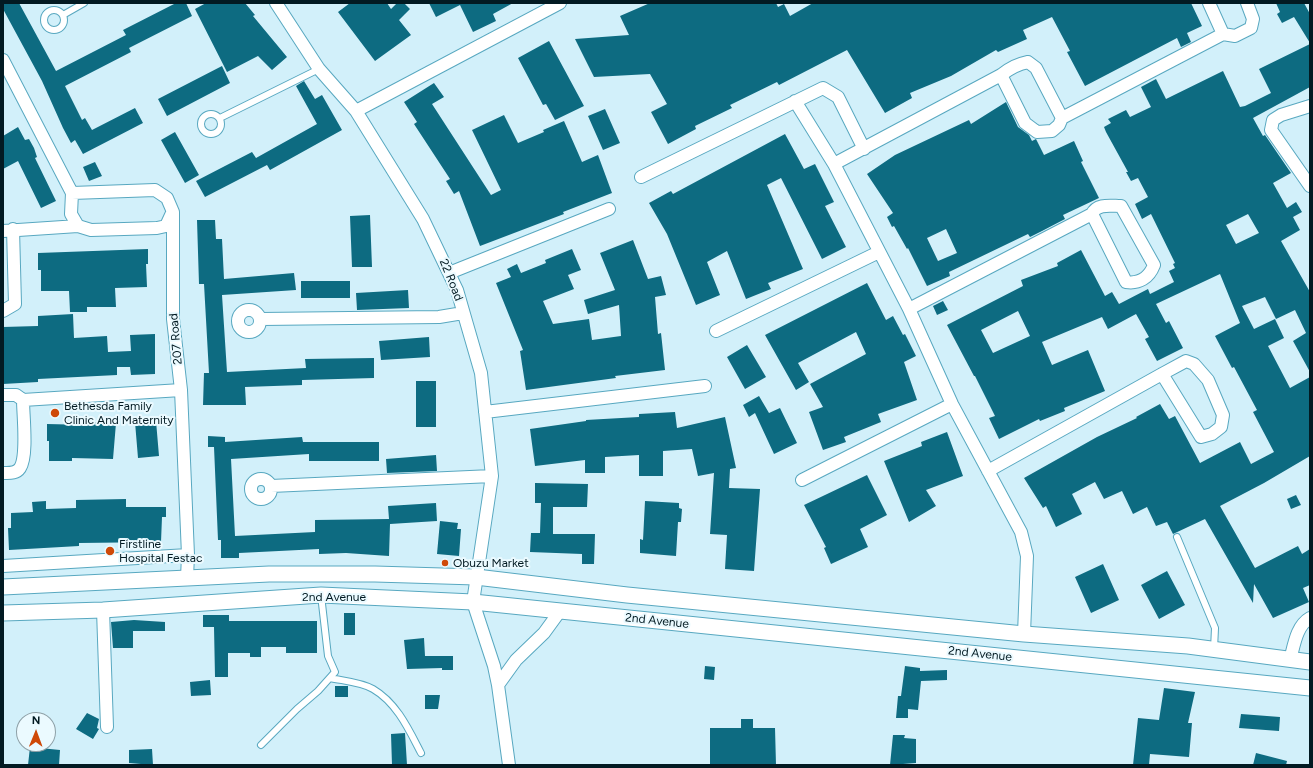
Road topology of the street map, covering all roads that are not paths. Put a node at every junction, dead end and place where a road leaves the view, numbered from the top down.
1 (84, 3) edge
2 (276, 3) edge
3 (560, 3) edge
4 (1209, 3) edge
5 (1247, 3) edge
6 (62, 15) dead end
7 (1223, 34) junction
8 (3, 60) edge
9 (319, 69) junction
10 (1001, 75) junction
11 (795, 101) junction
12 (1309, 109) edge
13 (356, 111) junction
14 (220, 118) dead end
15 (1062, 118) junction
16 (864, 149) junction
17 (834, 164) junction
18 (641, 177) dead end
19 (1310, 186) edge
20 (72, 193) junction
21 (609, 209) dead end
22 (173, 212) junction
23 (1092, 214) junction
24 (78, 226) junction
25 (8, 230) edge
26 (879, 252) junction
27 (449, 273) junction
28 (909, 309) junction
29 (3, 311) edge
30 (463, 313) junction
31 (260, 319) dead end
32 (716, 331) dead end
33 (1162, 374) junction
34 (705, 386) dead end
35 (181, 390) junction
36 (3, 395) edge
37 (23, 400) junction
38 (952, 404) junction
39 (485, 412) junction
40 (988, 471) junction
41 (3, 473) edge
42 (492, 476) junction
43 (802, 480) dead end
44 (271, 486) dead end
45 (1177, 537) dead end
46 (188, 555) junction
47 (3, 566) edge
48 (476, 577) junction
49 (187, 578) junction
50 (3, 587) edge
51 (321, 595) junction
52 (473, 602) junction
53 (103, 610) junction
54 (560, 611) junction
55 (3, 613) edge
56 (1310, 618) edge
57 (1024, 634) junction
58 (1214, 650) junction
59 (1290, 660) junction
60 (1310, 662) edge
61 (330, 678) junction
62 (498, 685) junction
63 (1310, 688) edge
64 (107, 727) dead end
65 (261, 745) dead end
66 (421, 753) dead end
67 (509, 765) edge

1 - 6 lane
2 - 9 street, 22 Road
3 - 13 street
4 - 7 street
5 - 7 street
7 - 15 street
8 - 20 street
9 - 13 street, 22 Road
9 - 14 lane
10 - 15 street
10 - 15 street
10 - 16 street
11 - 16 street
11 - 17 street
11 - 18 street
12 - 19 street
13 - 27 street, 22 Road
16 - 17 street
17 - 26 street
20 - 22 street
20 - 24 street
21 - 27 street
22 - 24 street
22 - 35 street, 207 Road
23 - 23 street
23 - 28 street
24 - 25 street
25 - 29 street
26 - 28 street
26 - 32 street
27 - 30 street, 22 Road
28 - 38 street
30 - 31 street
30 - 39 street, 22 Road
33 - 33 street
33 - 40 street
34 - 39 street
35 - 37 street
35 - 46 street, 207 Road
36 - 37 street
37 - 41 street
38 - 40 street
38 - 43 street
39 - 42 street, 22 Road
40 - 57 street
42 - 44 street
42 - 48 street, 22 Road
45 - 58 lane
46 - 47 street
46 - 49 street, 207 Road
48 - 49 street, 2nd Avenue
48 - 52 street, 22 Road
48 - 57 street, 2nd Avenue
49 - 50 street, 2nd Avenue
51 - 52 street, 2nd Avenue
51 - 53 street, 2nd Avenue
51 - 61 lane
52 - 54 street, 2nd Avenue
52 - 62 street
53 - 55 street, 2nd Avenue
53 - 64 street
54 - 62 street
54 - 63 street, 2nd Avenue
56 - 59 street
57 - 58 street, 2nd Avenue
58 - 59 street, 2nd Avenue
59 - 60 street, 2nd Avenue
61 - 65 lane
61 - 66 lane
62 - 67 street

